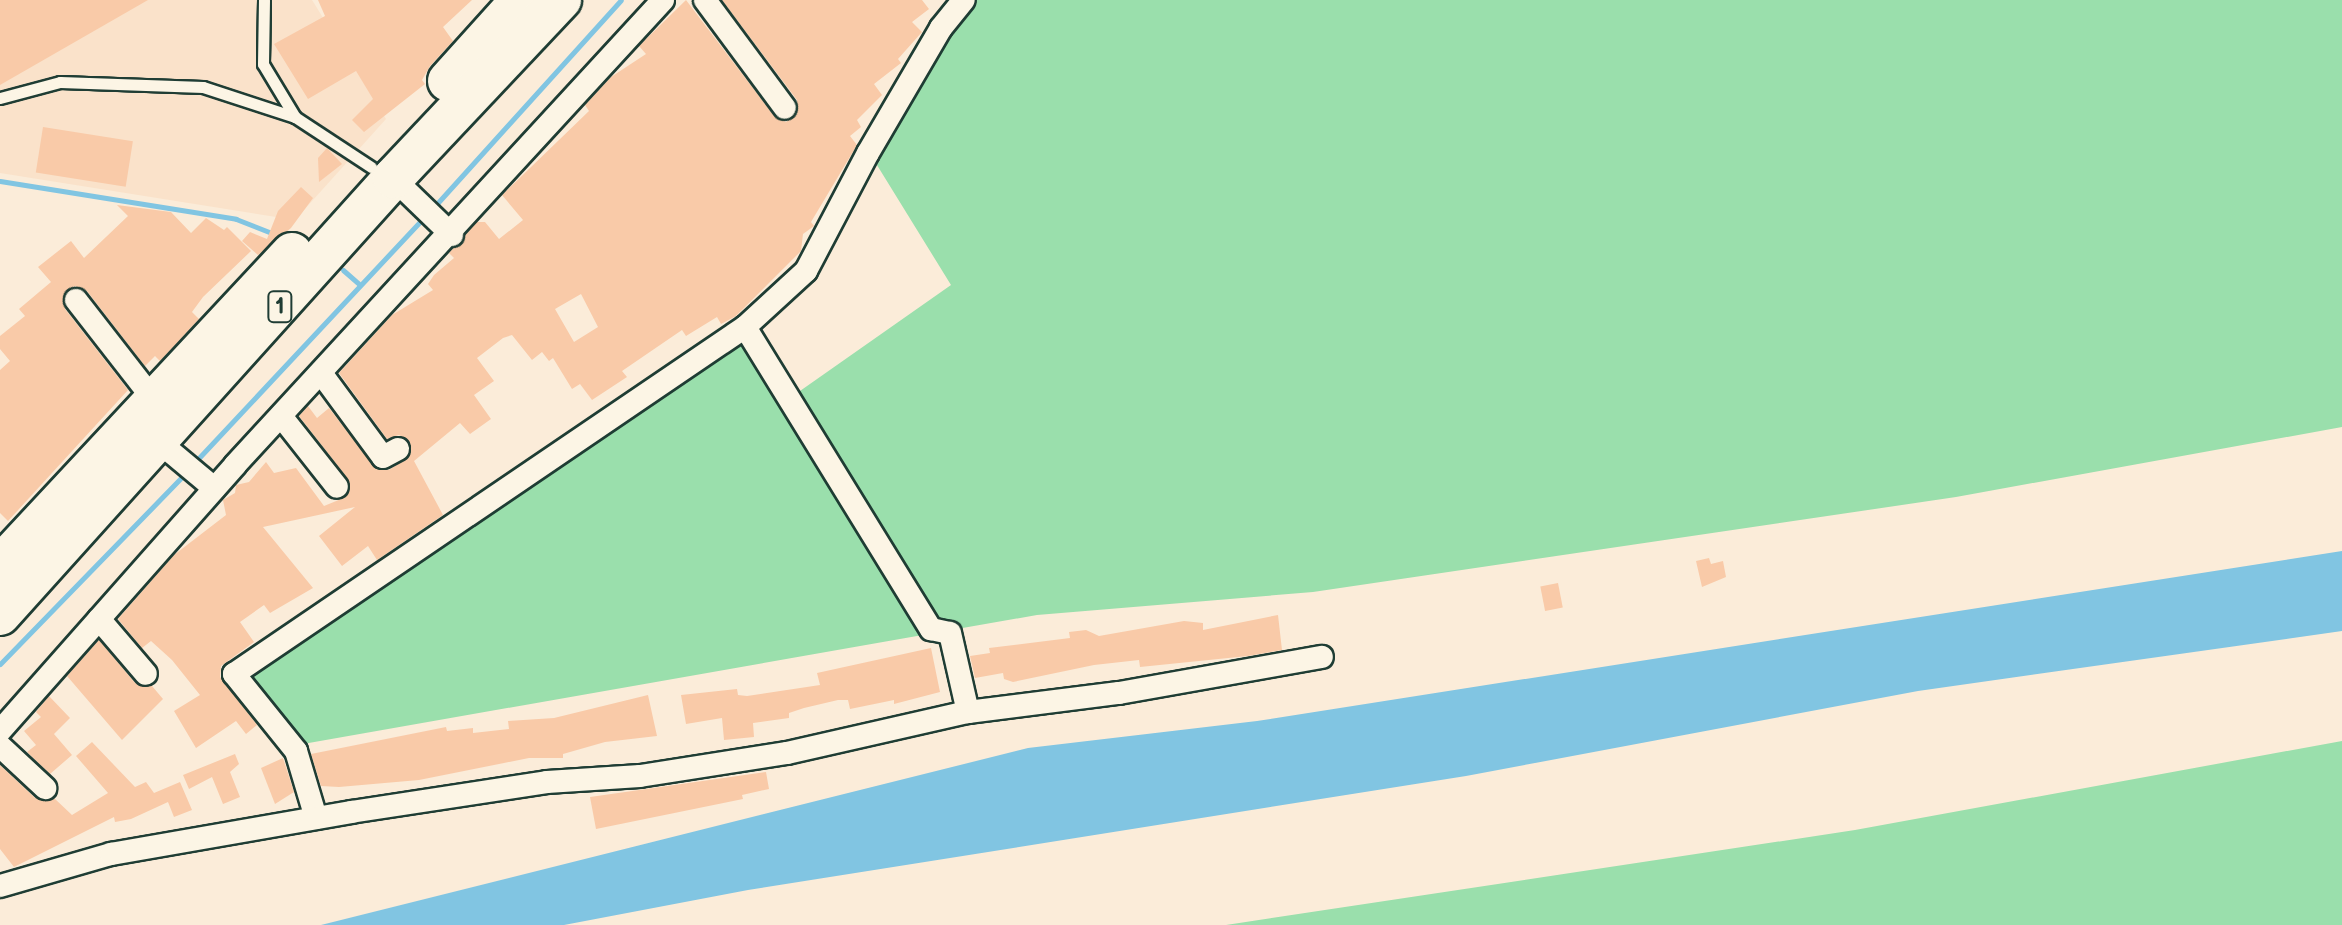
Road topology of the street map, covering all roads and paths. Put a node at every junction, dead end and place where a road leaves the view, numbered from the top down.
1 (264, 0) edge
2 (561, 0) edge
3 (663, 0) edge
4 (705, 0) edge
5 (964, 0) edge
6 (517, 2) edge
7 (0, 98) edge
8 (785, 108) dead end
9 (295, 117) junction
10 (391, 179) junction
11 (446, 229) junction
12 (76, 300) dead end
13 (745, 327) junction
14 (321, 373) junction
15 (153, 399) junction
16 (281, 416) junction
17 (163, 446) junction
18 (398, 449) dead end
19 (211, 486) junction
20 (337, 487) dead end
21 (0, 566) edge
22 (0, 615) edge
23 (99, 619) junction
24 (1322, 657) dead end
25 (146, 674) dead end
26 (968, 712) junction
27 (0, 731) edge
28 (0, 746) edge
29 (45, 788) dead end
30 (316, 818) junction
31 (0, 886) edge

1 - 9 lane
2 - 10 highway, 1
3 - 11 street
4 - 8 street
5 - 13 street
6 - 10 highway, 1
7 - 9 lane
9 - 10 lane
10 - 11 street
10 - 15 highway, 1
10 - 17 highway, 1
11 - 14 street
12 - 15 street
13 - 26 street
13 - 30 street
14 - 16 street
14 - 18 street
15 - 21 highway, 1
16 - 19 street
16 - 20 street
17 - 19 street
17 - 22 highway, 1
19 - 23 street
23 - 25 street
23 - 27 street
24 - 26 street
26 - 30 street
28 - 29 street
30 - 31 street

